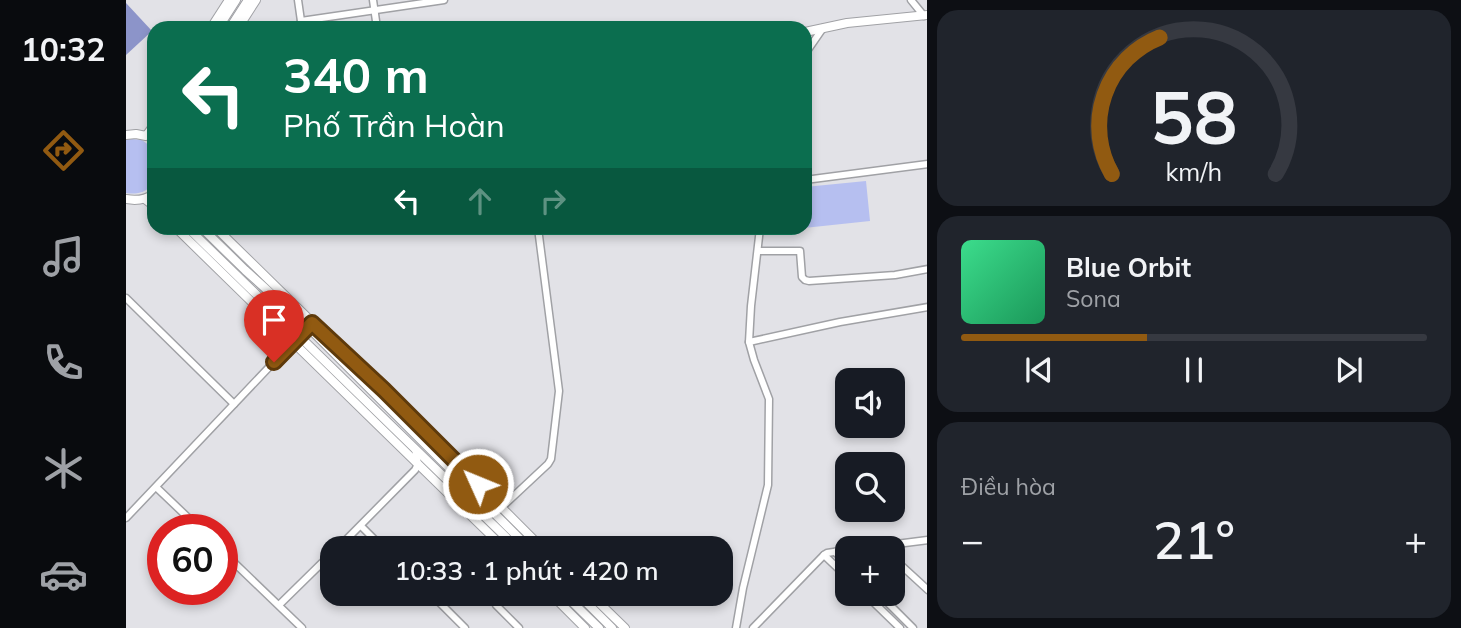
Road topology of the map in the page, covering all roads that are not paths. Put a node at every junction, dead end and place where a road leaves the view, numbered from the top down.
1 (229, 0) edge
2 (236, 0) edge
3 (248, 0) edge
4 (256, 0) edge
5 (298, 0) edge
6 (373, 0) edge
7 (444, 0) edge
8 (911, 0) edge
9 (375, 10) junction
10 (925, 16) edge
11 (216, 21) edge
12 (222, 21) edge
13 (234, 21) edge
14 (242, 21) edge
15 (301, 21) edge
16 (321, 21) edge
17 (376, 21) edge
18 (822, 28) junction
19 (812, 30) edge
20 (812, 43) edge
21 (147, 130) edge
22 (147, 132) edge
23 (126, 135) edge
24 (144, 135) junction
25 (927, 164) edge
26 (812, 179) edge
27 (147, 198) edge
28 (127, 200) edge
29 (183, 235) edge
30 (195, 235) edge
31 (209, 235) edge
32 (223, 235) edge
33 (539, 235) edge
34 (759, 235) edge
35 (758, 251) junction
36 (927, 269) edge
37 (126, 298) edge
38 (927, 307) edge
39 (310, 325) junction
40 (297, 339) junction
41 (749, 342) junction
42 (234, 404) junction
43 (415, 449) junction
44 (418, 464) junction
45 (156, 487) junction
46 (502, 507) junction
47 (184, 514) edge
48 (126, 518) edge
49 (361, 526) junction
50 (351, 536) edge
51 (371, 536) edge
52 (492, 536) edge
53 (505, 536) edge
54 (517, 536) edge
55 (530, 536) edge
56 (927, 540) edge
57 (905, 543) edge
58 (835, 552) edge
59 (824, 555) junction
60 (320, 565) edge
61 (238, 566) edge
62 (835, 566) edge
63 (905, 569) edge
64 (927, 590) edge
65 (279, 606) junction
66 (443, 606) edge
67 (497, 606) edge
68 (563, 606) edge
69 (576, 606) edge
70 (590, 606) edge
71 (602, 606) edge
72 (877, 606) edge
73 (891, 606) edge
74 (736, 625) edge
75 (302, 628) edge
76 (465, 628) edge
77 (519, 628) edge
78 (585, 628) edge
79 (599, 628) edge
80 (612, 628) edge
81 (625, 628) edge
82 (743, 628) edge
83 (752, 628) edge
84 (900, 628) edge
85 (913, 628) edge

1 - 11 main road
2 - 12 main road
3 - 13 main road
4 - 14 main road
5 - 15 street
6 - 9 street
7 - 9 street
8 - 10 street
9 - 16 street
9 - 17 street
10 - 18 main road
18 - 19 main road
18 - 20 street
21 - 24 main road
22 - 24 main road
23 - 24 main road
25 - 26 street
27 - 28 main road
29 - 40 main road
30 - 40 main road
31 - 39 main road
32 - 39 main road
33 - 46 street
34 - 35 street
35 - 36 street
35 - 41 street
37 - 42 street
38 - 41 street
39 - 40 street
39 - 46 main road
39 - 54 main road
40 - 42 street
40 - 43 main road
40 - 44 main road
41 - 74 street
42 - 45 street
43 - 44 street
43 - 53 main road
44 - 49 street
44 - 52 main road
45 - 47 street
45 - 48 street
46 - 55 main road
49 - 50 street
49 - 51 street
56 - 57 street
58 - 59 street
59 - 62 street
59 - 83 street
60 - 65 street
61 - 65 street
63 - 64 street
65 - 75 street
66 - 76 street
67 - 77 street
68 - 78 main road
69 - 79 main road
70 - 80 main road
71 - 81 main road
72 - 84 street
73 - 85 street
74 - 82 street

